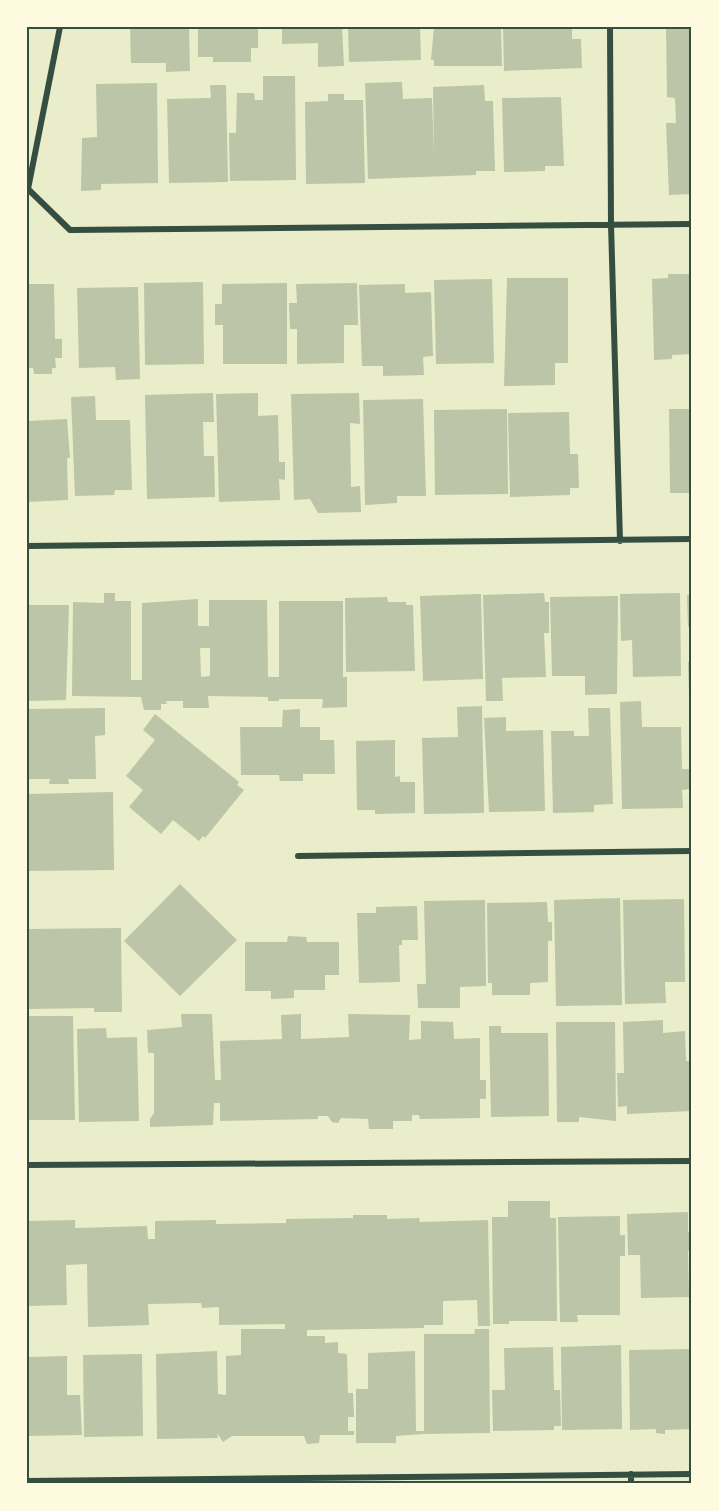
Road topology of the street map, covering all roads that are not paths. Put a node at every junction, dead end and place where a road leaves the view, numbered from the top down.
1 (60, 27) edge
2 (610, 27) edge
3 (692, 224) edge
4 (611, 225) junction
5 (692, 539) edge
6 (620, 541) junction
7 (27, 546) edge
8 (692, 851) edge
9 (298, 856) dead end
10 (692, 1161) edge
11 (27, 1165) edge
12 (631, 1474) junction
13 (692, 1474) edge
14 (27, 1481) edge
15 (631, 1484) edge

1 - 4 street
2 - 4 street
3 - 4 street
4 - 6 street
5 - 6 street
6 - 7 street
8 - 9 street
10 - 11 street
12 - 13 street
12 - 14 street
12 - 15 street

